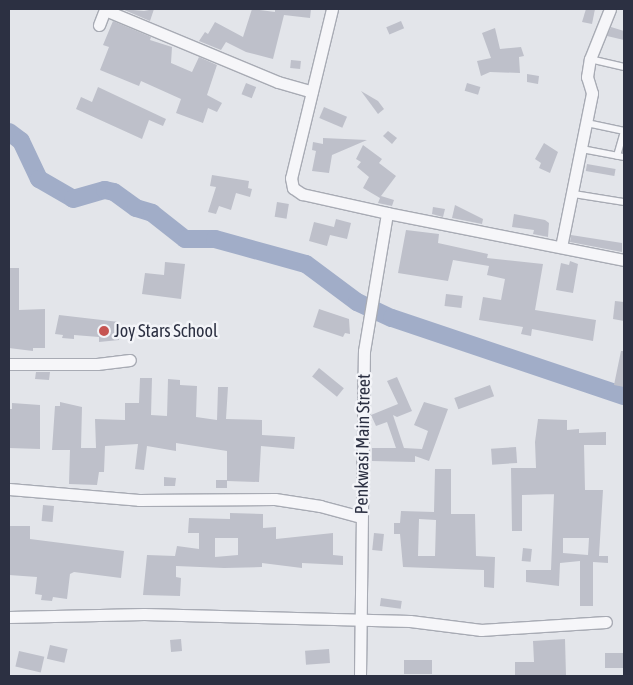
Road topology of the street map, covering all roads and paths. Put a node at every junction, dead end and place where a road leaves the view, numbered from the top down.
1 (332, 9) edge
2 (610, 9) edge
3 (105, 10) edge
4 (99, 26) dead end
5 (590, 59) junction
6 (624, 67) edge
7 (312, 92) junction
8 (587, 122) junction
9 (624, 131) edge
10 (582, 149) junction
11 (617, 156) junction
12 (624, 157) edge
13 (574, 194) junction
14 (624, 202) edge
15 (387, 213) junction
16 (561, 248) junction
17 (624, 260) edge
18 (130, 360) dead end
19 (9, 364) edge
20 (9, 489) edge
21 (361, 517) junction
22 (9, 617) edge
23 (362, 622) junction
24 (606, 622) dead end
25 (360, 676) edge

1 - 7 street
2 - 5 street
3 - 4 street
3 - 7 street
5 - 6 lane
5 - 8 street
7 - 15 street
8 - 9 lane
8 - 10 street
9 - 11 lane
10 - 11 lane
10 - 13 street
11 - 12 lane
13 - 14 lane
13 - 16 street
15 - 16 street
15 - 21 street, Penkwasi Main Street
16 - 17 street
18 - 19 street
20 - 21 street
21 - 23 street, Penkwasi Main Street
22 - 23 street
23 - 24 street
23 - 25 street, Penkwasi Main Street

